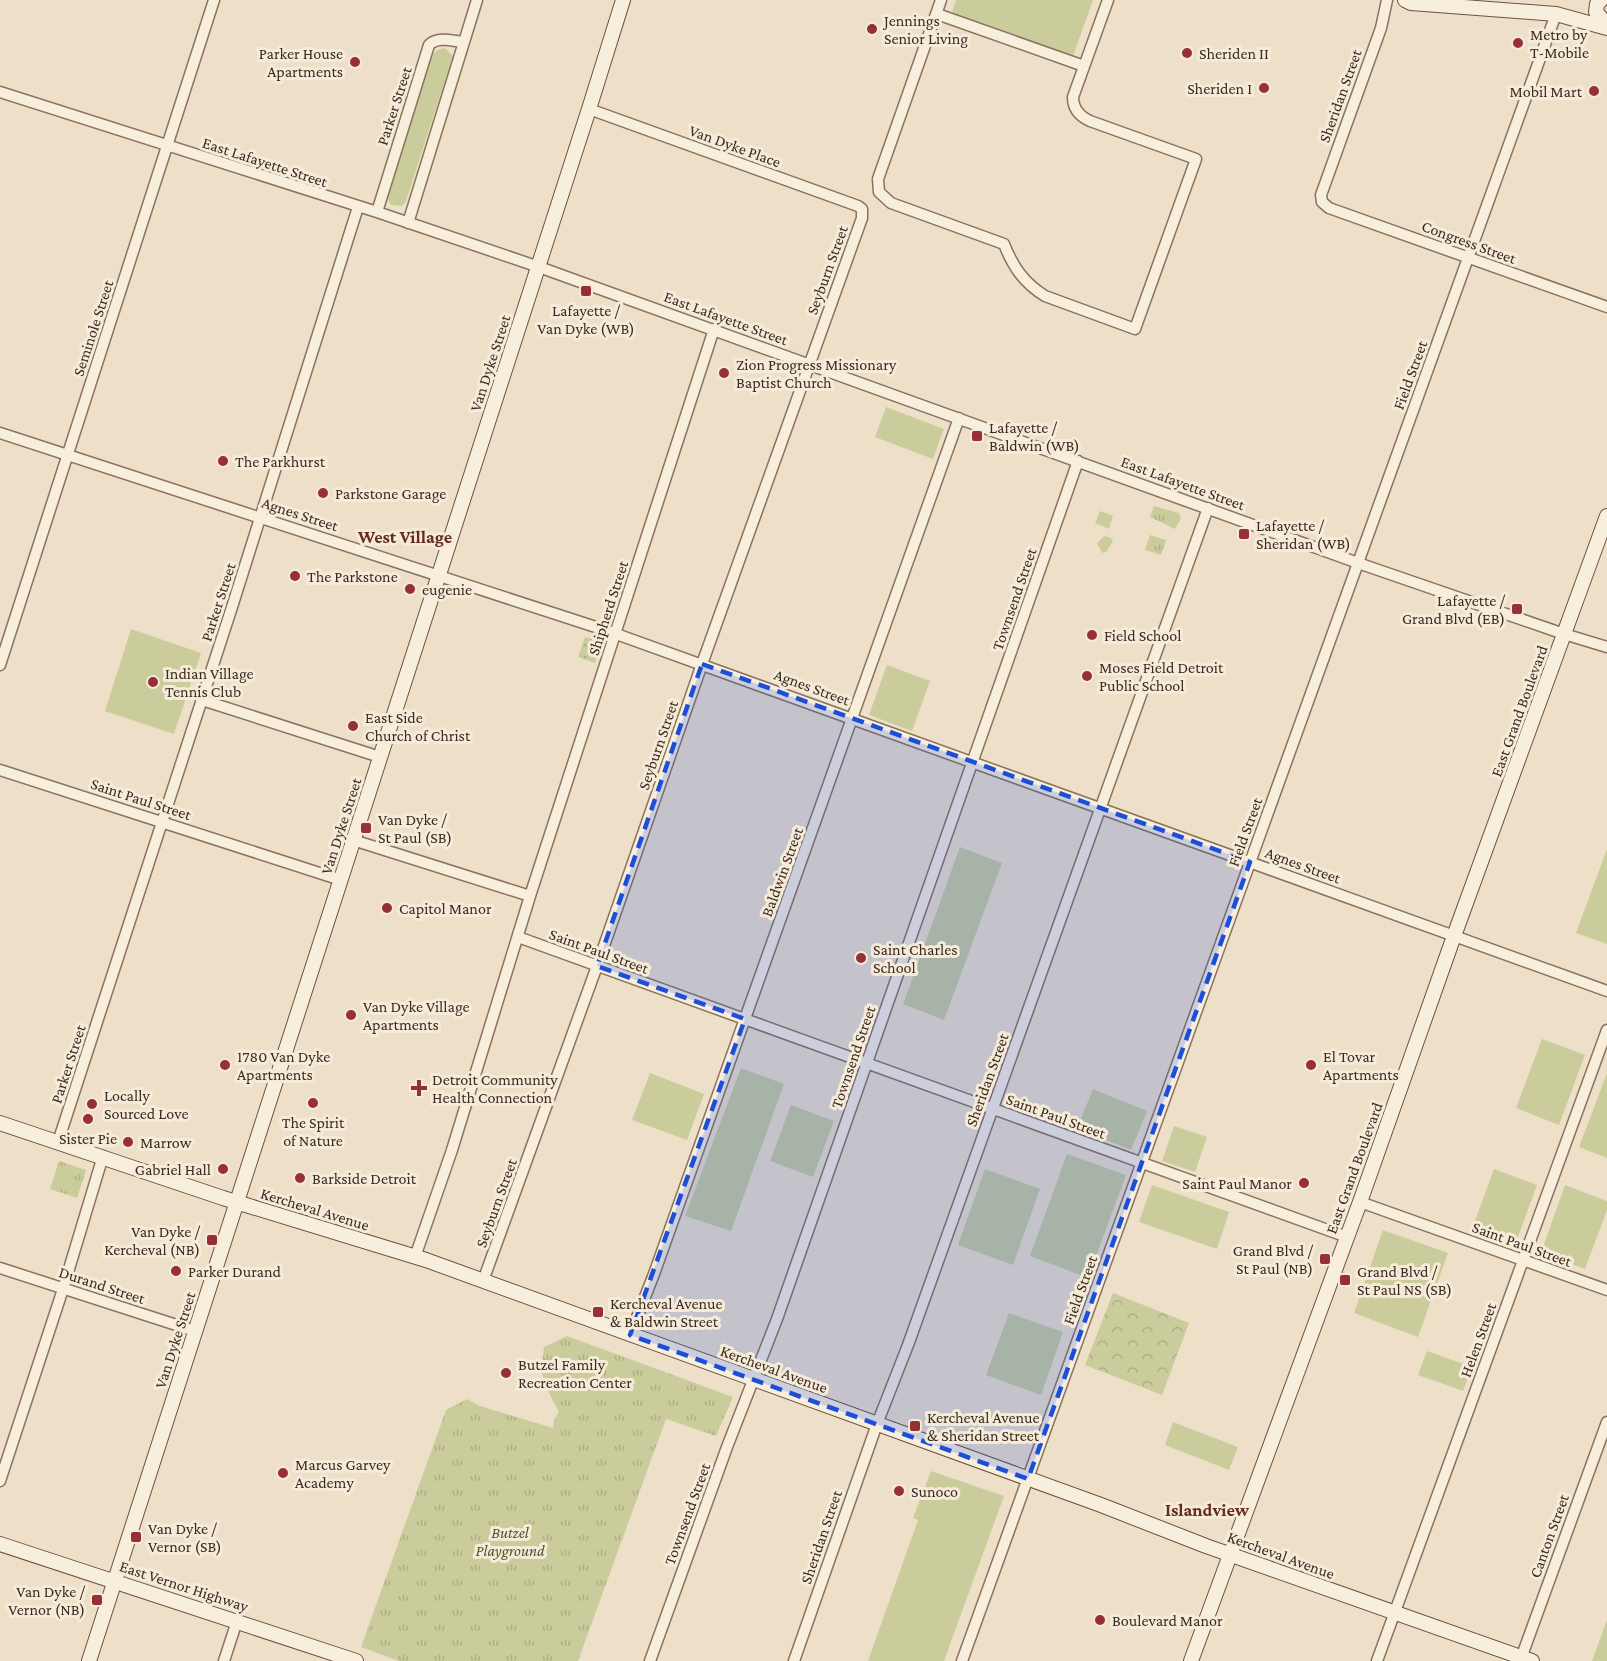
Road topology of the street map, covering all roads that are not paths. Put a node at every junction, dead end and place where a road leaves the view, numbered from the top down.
1 (214, 0) edge
2 (477, 0) edge
3 (623, 0) edge
4 (941, 0) edge
5 (1108, 0) edge
6 (1386, 0) edge
7 (1405, 0) edge
8 (1601, 0) edge
9 (937, 14) junction
10 (1556, 14) junction
11 (1607, 26) edge
12 (464, 42) junction
13 (1084, 66) junction
14 (0, 92) edge
15 (589, 110) junction
16 (167, 147) junction
17 (1322, 202) joint
18 (358, 207) junction
19 (377, 212) junction
20 (862, 218) joint
21 (408, 223) junction
22 (1468, 258) junction
23 (539, 267) junction
24 (1607, 307) edge
25 (714, 329) junction
26 (810, 364) junction
27 (960, 418) junction
28 (0, 433) edge
29 (68, 455) junction
30 (1078, 461) junction
31 (1208, 508) junction
32 (1607, 516) edge
33 (260, 517) junction
34 (1358, 562) junction
35 (439, 575) junction
36 (616, 633) junction
37 (1564, 634) junction
38 (1607, 647) edge
39 (0, 664) edge
40 (702, 664) junction
41 (202, 700) junction
42 (853, 717) junction
43 (380, 757) junction
44 (973, 761) junction
45 (0, 770) edge
46 (1101, 808) junction
47 (163, 822) junction
48 (353, 840) junction
49 (1250, 862) junction
50 (340, 880) junction
51 (530, 896) junction
52 (1454, 936) junction
53 (518, 937) junction
54 (597, 966) junction
55 (1607, 992) edge
56 (745, 1019) junction
57 (1607, 1030) edge
58 (867, 1063) junction
59 (993, 1109) junction
60 (0, 1123) edge
61 (58, 1142) junction
62 (103, 1156) junction
63 (1142, 1162) junction
64 (236, 1201) junction
65 (1360, 1202) junction
66 (1347, 1237) junction
67 (415, 1257) junction
68 (1523, 1260) junction
69 (0, 1268) edge
70 (483, 1281) junction
71 (63, 1289) junction
72 (1607, 1290) edge
73 (195, 1331) junction
74 (630, 1335) junction
75 (753, 1379) junction
76 (1607, 1422) edge
77 (877, 1424) junction
78 (1028, 1479) junction
79 (0, 1481) edge
80 (0, 1544) edge
81 (1230, 1554) junction
82 (115, 1581) junction
83 (1395, 1611) junction
84 (237, 1621) junction
85 (351, 1660) edge
86 (1524, 1660) edge
87 (89, 1661) edge
88 (225, 1661) edge
89 (650, 1661) edge
90 (794, 1661) edge
91 (962, 1661) edge
92 (1191, 1661) edge
93 (1377, 1661) edge

1 - 16 street, Seminole Street
2 - 12 street
3 - 15 main road, Van Dyke Street
4 - 9 street
5 - 13 street
6 - 17 street, Sheridan Street
7 - 10 main road
8 - 11 main road
9 - 13 street
9 - 13 street
10 - 11 main road
10 - 22 street, Field Street
12 - 19 street, Parker Street
12 - 21 street
14 - 16 street, East Lafayette Street
15 - 20 street, Van Dyke Place
15 - 23 main road, Van Dyke Street
16 - 18 street, East Lafayette Street
16 - 29 street, Seminole Street
17 - 22 street, Congress Street
18 - 19 street, East Lafayette Street
18 - 33 street, Parker Street
19 - 21 street, East Lafayette Street
20 - 26 street, Seyburn Street
21 - 23 street, East Lafayette Street
22 - 24 street, Congress Street
22 - 34 street, Field Street
23 - 25 street, East Lafayette Street
23 - 35 main road, Van Dyke Street
25 - 26 street, East Lafayette Street
25 - 36 street, Shipherd Street
26 - 27 street, East Lafayette Street
26 - 40 street, Seyburn Street
27 - 30 street, East Lafayette Street
27 - 42 street, Baldwin Street
28 - 29 street, Agnes Street
29 - 33 street, Agnes Street
29 - 39 street, Seminole Street
30 - 31 street, East Lafayette Street
30 - 44 street, Townsend Street
31 - 34 street, East Lafayette Street
31 - 46 street, Sheridan Street
32 - 37 main road, East Grand Boulevard
33 - 35 street, Agnes Street
33 - 41 street, Parker Street
34 - 37 street, East Lafayette Street
34 - 49 street, Field Street
35 - 36 street, Agnes Street
35 - 43 main road, Van Dyke Street
36 - 40 street, Agnes Street
36 - 51 street, Shipherd Street
37 - 38 street, East Lafayette Street
37 - 52 main road, East Grand Boulevard
40 - 42 street, Agnes Street
40 - 54 street, Seyburn Street
41 - 43 street
41 - 47 street, Parker Street
42 - 44 street, Agnes Street
42 - 56 street, Baldwin Street
43 - 48 main road, Van Dyke Street
44 - 46 street, Agnes Street
44 - 58 street, Townsend Street
45 - 47 street, Saint Paul Street
46 - 49 street, Agnes Street
46 - 59 street, Sheridan Street
47 - 50 street, Saint Paul Street
47 - 61 street, Parker Street
48 - 50 main road, Van Dyke Street
48 - 51 street
49 - 52 street, Agnes Street
49 - 63 street, Field Street
50 - 64 main road, Van Dyke Street
51 - 53 street, Shipherd Street
52 - 55 street, Agnes Street
52 - 65 main road, East Grand Boulevard
53 - 54 street, Saint Paul Street
53 - 67 street
54 - 56 street, Saint Paul Street
54 - 70 street, Seyburn Street
56 - 58 street, Saint Paul Street
56 - 74 street, Baldwin Street
57 - 68 street, Helen Street
58 - 59 street, Saint Paul Street
58 - 75 street, Townsend Street
59 - 63 street, Saint Paul Street
59 - 77 street, Sheridan Street
60 - 61 main road, Kercheval Avenue
61 - 62 main road, Kercheval Avenue
62 - 64 main road, Kercheval Avenue
62 - 71 street
63 - 66 street, Saint Paul Street
63 - 78 street, Field Street
64 - 67 main road, Kercheval Avenue
64 - 73 main road, Van Dyke Street
65 - 66 main road, East Grand Boulevard
65 - 68 street, Saint Paul Street
66 - 81 main road, East Grand Boulevard
67 - 70 main road, Kercheval Avenue
68 - 72 street, Saint Paul Street
68 - 83 street, Helen Street
69 - 71 street, Durand Street
70 - 74 main road, Kercheval Avenue
71 - 73 street, Durand Street
71 - 79 street
73 - 82 main road, Van Dyke Street
74 - 75 main road, Kercheval Avenue
75 - 77 main road, Kercheval Avenue
75 - 89 street, Townsend Street
76 - 86 street, Canton Street
77 - 78 main road, Kercheval Avenue
77 - 90 street, Sheridan Street
78 - 81 main road, Kercheval Avenue
78 - 91 street, Field Street
80 - 82 main road, East Vernor Highway
81 - 83 main road, Kercheval Avenue
81 - 92 main road, East Grand Boulevard
82 - 84 main road, East Vernor Highway
82 - 87 main road, Van Dyke Street
83 - 86 main road, Kercheval Avenue
83 - 93 street, Helen Street
84 - 85 main road, East Vernor Highway
84 - 88 street

